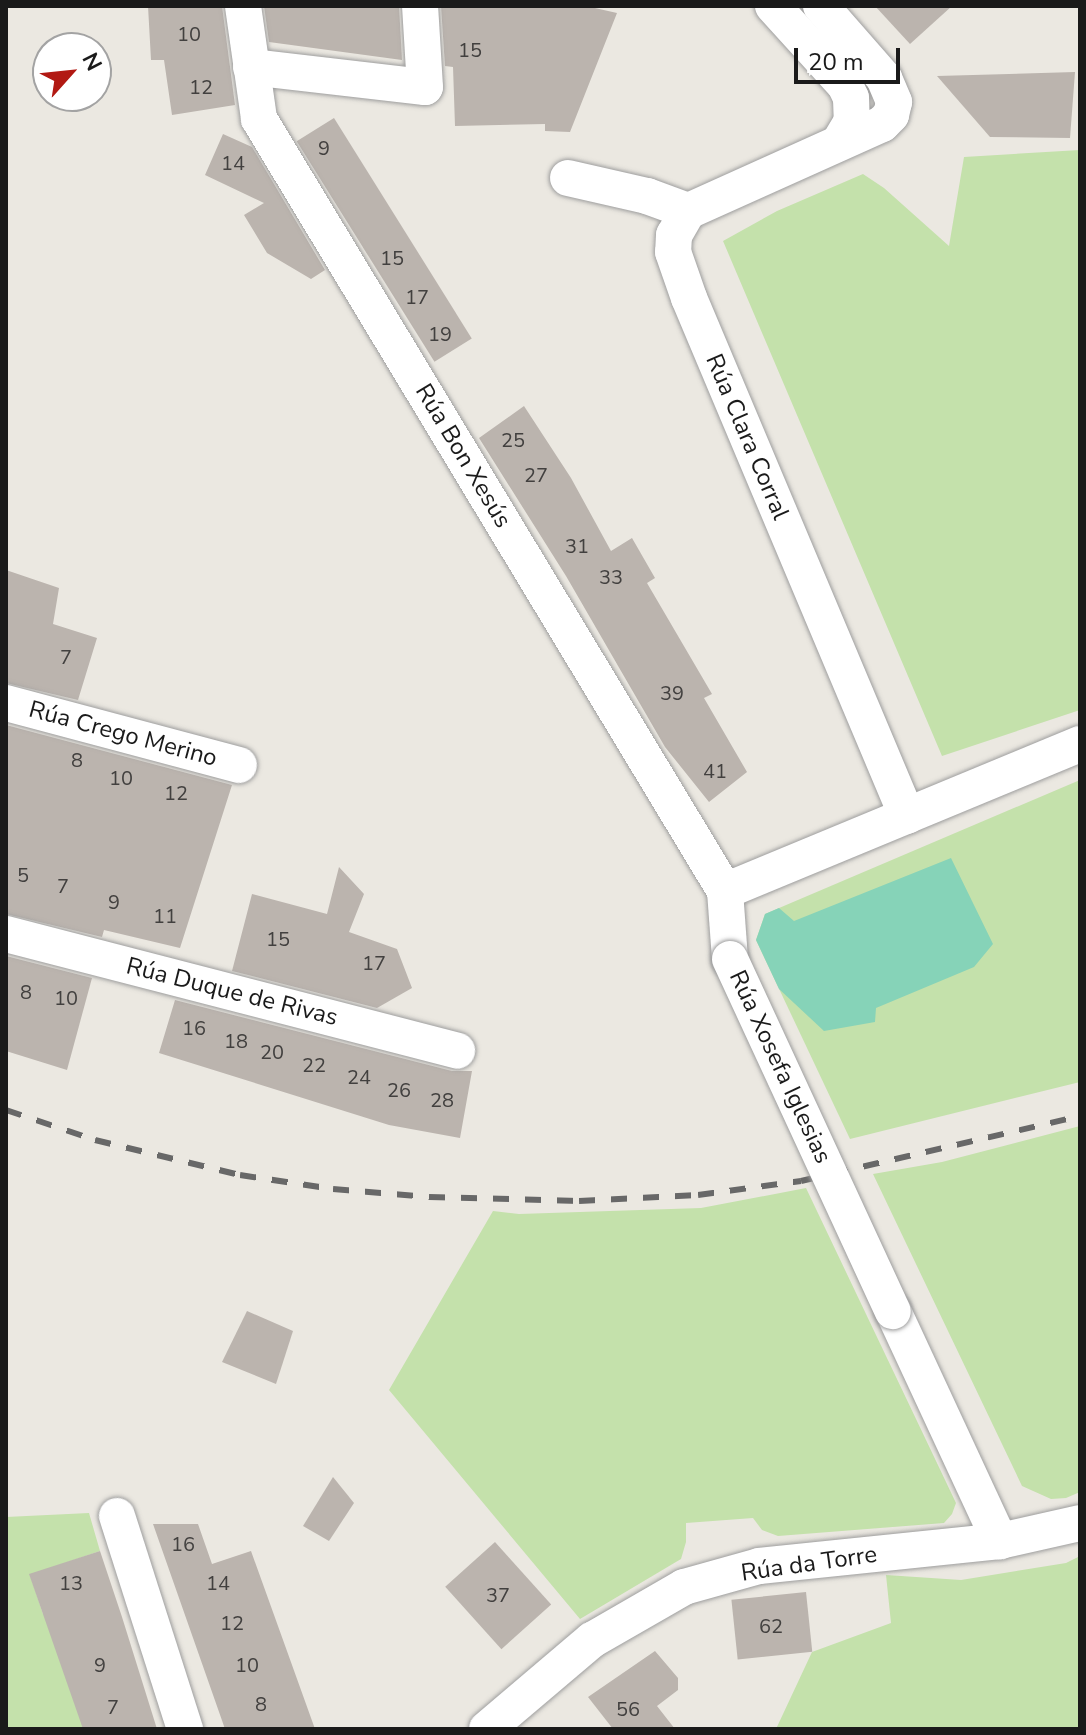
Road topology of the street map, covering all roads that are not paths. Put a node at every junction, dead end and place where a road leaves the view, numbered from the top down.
1 (243, 6) edge
2 (420, 6) edge
3 (773, 6) edge
4 (821, 6) edge
5 (251, 67) junction
6 (840, 141) junction
7 (568, 178) dead end
8 (688, 211) junction
9 (6, 703) edge
10 (1080, 744) edge
11 (239, 765) dead end
12 (907, 816) junction
13 (725, 891) junction
14 (6, 934) edge
15 (457, 1051) dead end
16 (117, 1516) dead end
17 (1080, 1523) edge
18 (1000, 1541) junction
19 (185, 1729) edge
20 (487, 1729) edge

1 - 5 street, Rúa Bon Xesús
2 - 5 street
3 - 6 street
4 - 6 street
5 - 13 street, Rúa Bon Xesús
6 - 8 street
7 - 8 street
8 - 12 street, Rúa Clara Corral
9 - 11 street, Rúa Crego Merino
10 - 12 street
12 - 13 street
13 - 18 street, Rúa Xosefa Iglesias, bridge
14 - 15 street, Rúa Duque de Rivas
16 - 19 street
17 - 18 street, Rúa da Torre
18 - 20 street, Rúa da Torre

